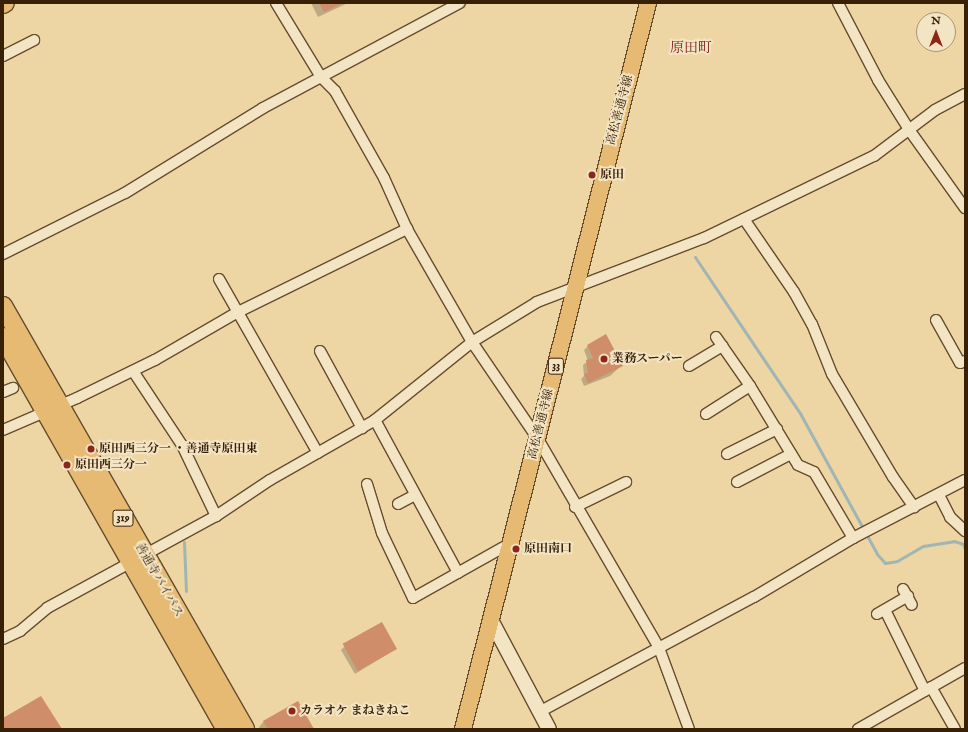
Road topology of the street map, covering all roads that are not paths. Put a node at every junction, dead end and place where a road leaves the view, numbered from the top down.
1 (276, 3) edge
2 (460, 3) edge
3 (648, 3) edge
4 (838, 3) edge
5 (34, 40) dead end
6 (3, 56) edge
7 (321, 77) junction
8 (965, 94) edge
9 (910, 131) junction
10 (965, 208) edge
11 (744, 219) junction
12 (408, 229) junction
13 (3, 254) edge
14 (219, 279) dead end
15 (575, 289) junction
16 (3, 306) edge
17 (236, 313) junction
18 (936, 320) dead end
19 (3, 337) edge
20 (716, 337) dead end
21 (472, 342) junction
22 (722, 346) junction
23 (320, 351) dead end
24 (965, 361) edge
25 (689, 366) dead end
26 (133, 371) junction
27 (750, 386) junction
28 (13, 388) dead end
29 (3, 392) edge
30 (52, 408) junction
31 (706, 414) dead end
32 (375, 420) junction
33 (362, 428) junction
34 (778, 429) junction
35 (3, 430) edge
36 (538, 439) junction
37 (318, 453) junction
38 (727, 454) dead end
39 (791, 454) junction
40 (965, 480) edge
41 (626, 482) dead end
42 (737, 482) dead end
43 (366, 484) dead end
44 (415, 495) junction
45 (939, 495) junction
46 (398, 504) dead end
47 (575, 507) junction
48 (914, 507) junction
49 (216, 516) junction
50 (965, 532) edge
51 (853, 538) junction
52 (510, 543) junction
53 (139, 560) junction
54 (458, 573) junction
55 (908, 597) dead end
56 (491, 620) junction
57 (3, 640) edge
58 (659, 648) junction
59 (965, 668) edge
60 (928, 689) junction
61 (541, 712) junction
62 (965, 727) edge
63 (226, 729) edge
64 (245, 729) edge
65 (463, 729) edge
66 (549, 729) edge
67 (689, 729) edge
68 (858, 729) edge
69 (955, 729) edge
70 (962, 729) edge

1 - 7 street
2 - 7 street
3 - 15 main road, 高松善通寺線 / 33
4 - 9 street
5 - 6 street
7 - 12 street
7 - 13 street
8 - 9 street
9 - 10 street
9 - 11 street
11 - 15 street
11 - 48 street
12 - 17 street
12 - 21 street
14 - 17 street
15 - 21 street
15 - 36 main road, 高松善通寺線 / 33
16 - 30 highway, 善通寺バイパス / 319
17 - 26 street
17 - 37 street
18 - 24 street
19 - 30 highway, 善通寺バイパス / 319
20 - 22 street
21 - 32 street
21 - 36 street
22 - 25 street
22 - 27 street
23 - 33 street
26 - 30 street
26 - 49 street
27 - 31 street
27 - 34 street
28 - 29 street
30 - 35 street
30 - 53 highway, 善通寺バイパス / 319
32 - 33 street
32 - 44 street
33 - 37 street
34 - 38 street
34 - 39 street
36 - 47 street
36 - 52 main road, 高松善通寺線 / 33
37 - 49 street
39 - 42 street
39 - 51 street
40 - 45 street
41 - 47 street
43 - 54 street
44 - 46 street
44 - 54 street
45 - 48 street
45 - 50 street
47 - 58 street
48 - 51 street
49 - 53 street
51 - 58 street
52 - 54 street
52 - 56 main road, 高松善通寺線 / 33
53 - 57 street
53 - 63 highway, 善通寺バイパス / 319
53 - 64 highway, 善通寺バイパス / 319
55 - 60 street
56 - 61 street
56 - 65 main road, 高松善通寺線 / 33
58 - 61 street
58 - 67 street
59 - 60 street
60 - 68 street
60 - 69 street
61 - 66 street
62 - 70 street

